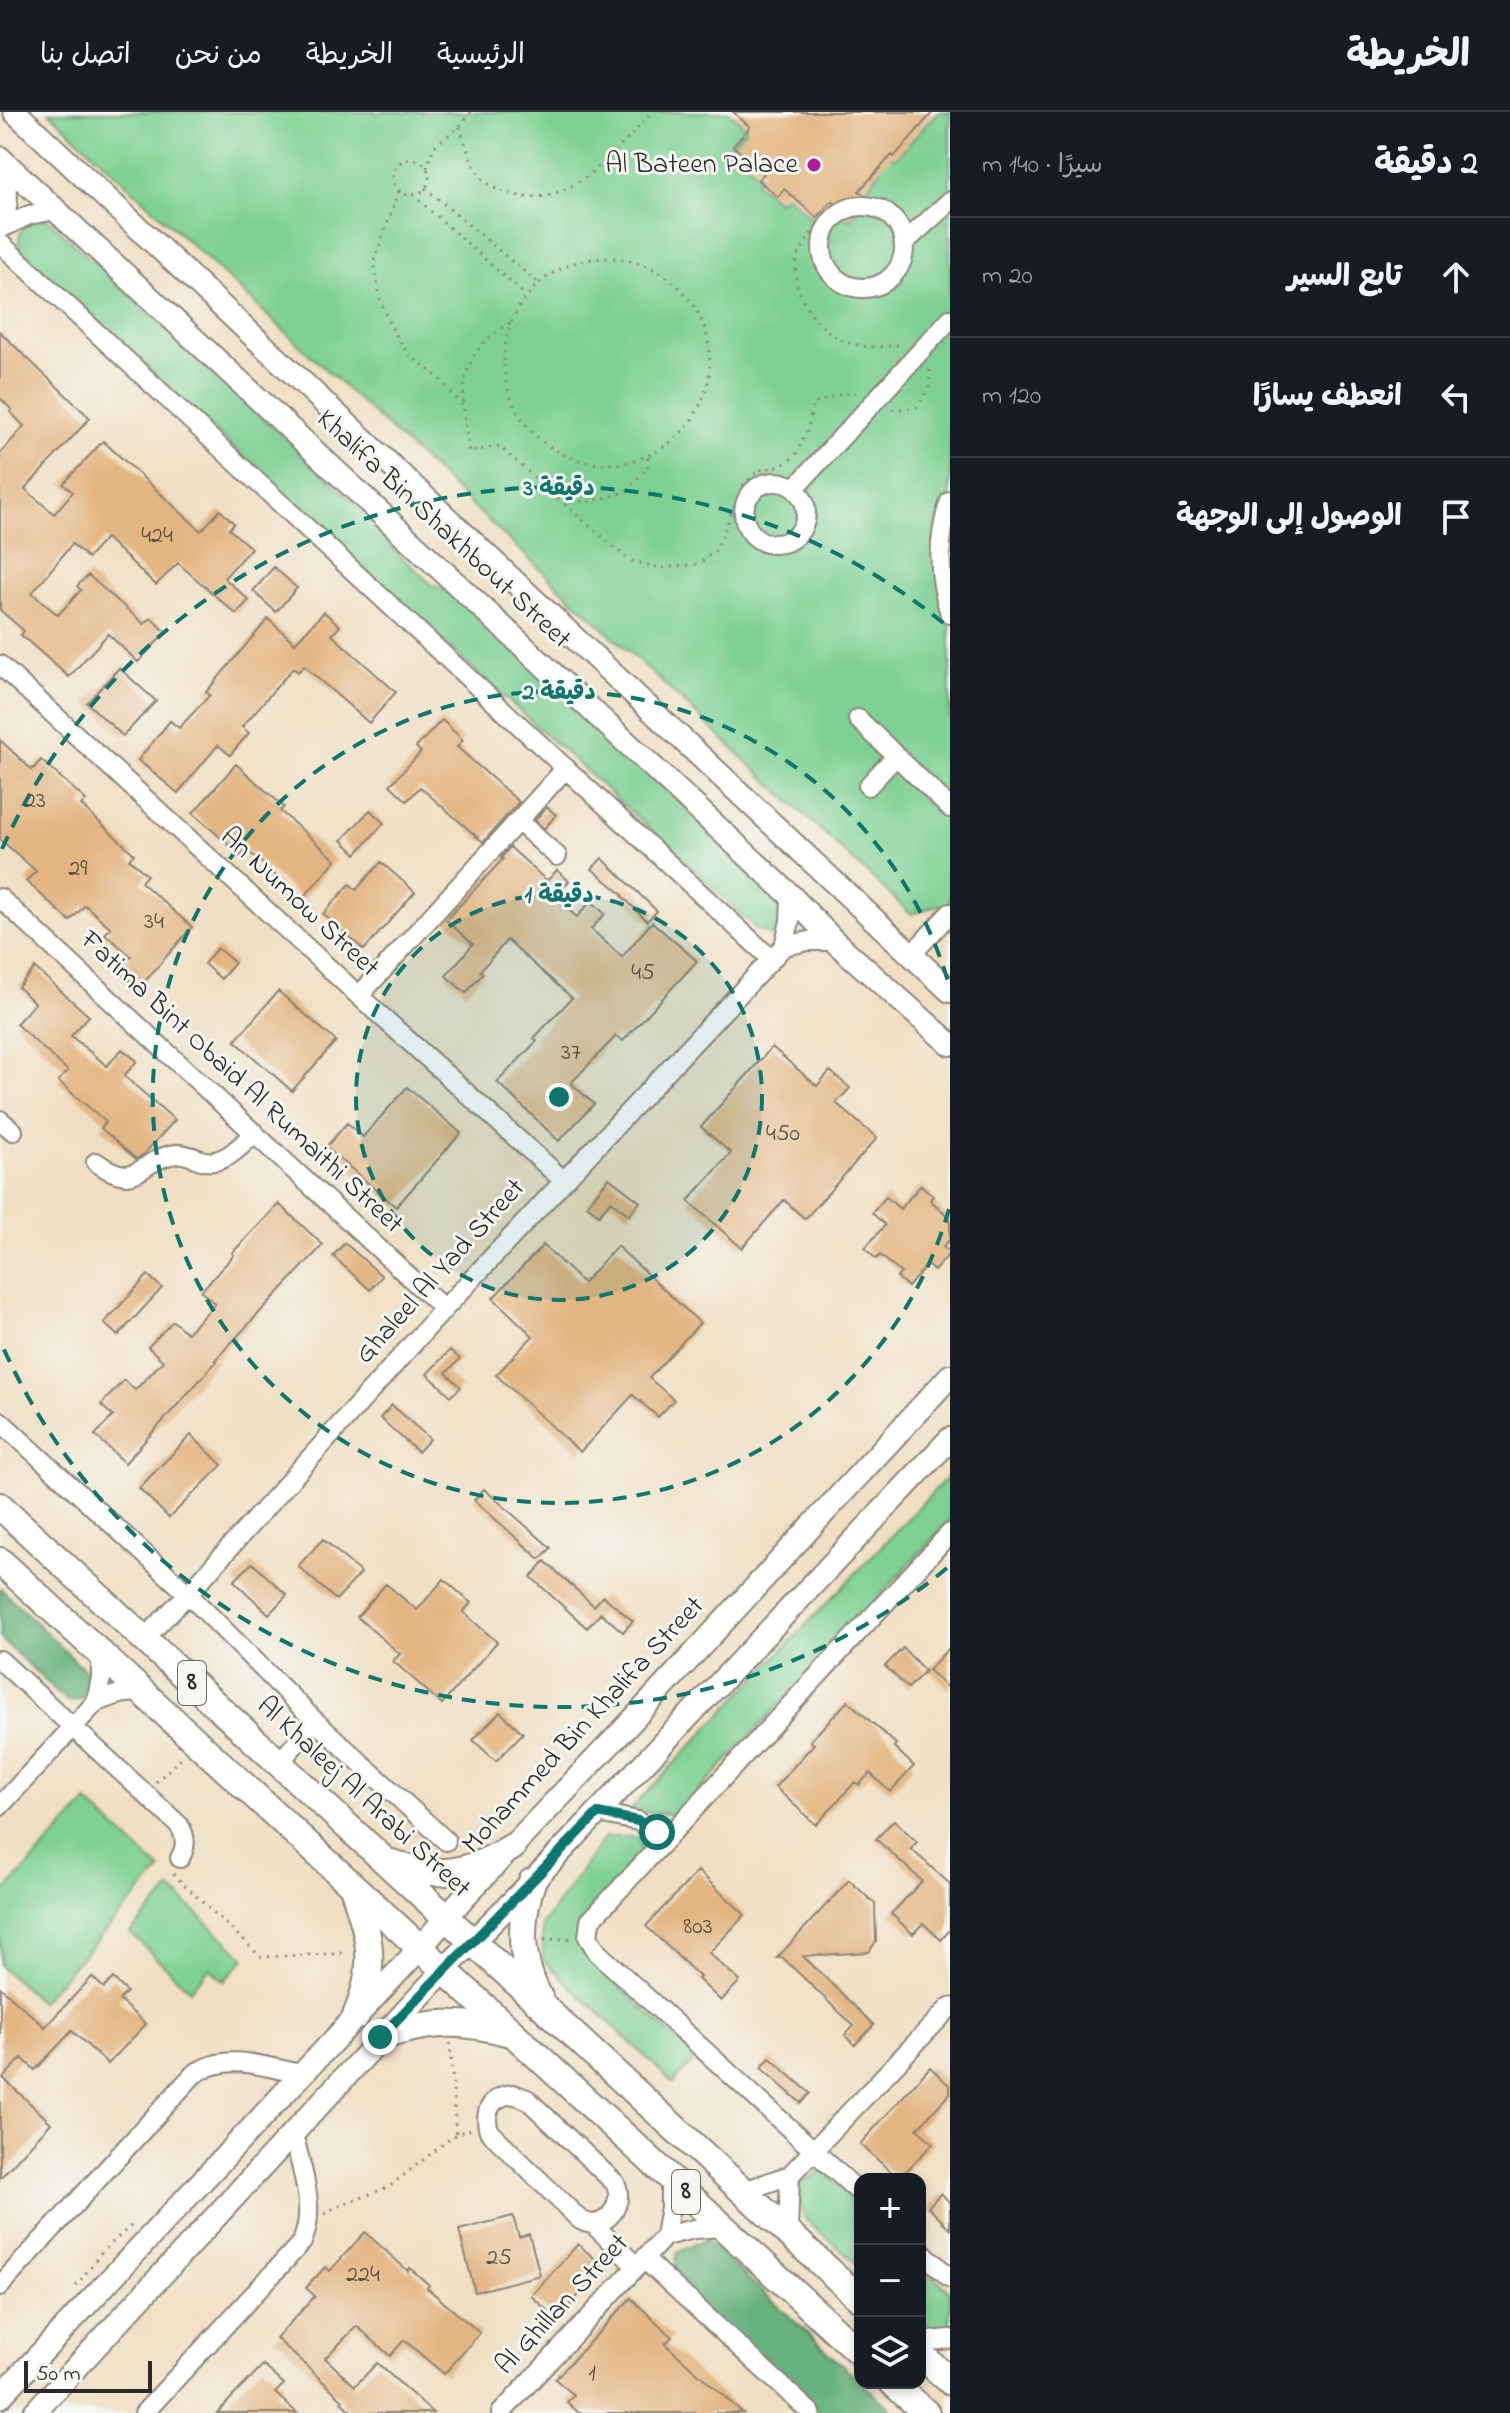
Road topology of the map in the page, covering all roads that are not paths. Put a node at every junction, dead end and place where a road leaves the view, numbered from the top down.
1 (15, 112) edge
2 (2, 160) edge
3 (950, 201) edge
4 (56, 210) junction
5 (1, 233) edge
6 (905, 242) junction
7 (950, 319) edge
8 (795, 488) dead end
9 (950, 501) edge
10 (950, 614) edge
11 (0, 665) edge
12 (858, 719) dead end
13 (896, 756) junction
14 (566, 768) junction
15 (868, 786) dead end
16 (946, 795) edge
17 (518, 821) junction
18 (557, 856) dead end
19 (791, 896) junction
20 (0, 898) edge
21 (950, 913) edge
22 (834, 941) junction
23 (778, 952) junction
24 (911, 955) junction
25 (950, 991) edge
26 (359, 996) junction
27 (950, 1044) edge
28 (255, 1133) junction
29 (96, 1162) dead end
30 (563, 1180) junction
31 (444, 1309) junction
32 (950, 1376) edge
33 (0, 1421) edge
34 (950, 1439) edge
35 (0, 1506) edge
36 (950, 1533) edge
37 (0, 1561) edge
38 (188, 1594) junction
39 (144, 1639) junction
40 (101, 1654) junction
41 (0, 1660) edge
42 (142, 1691) junction
43 (96, 1702) junction
44 (315, 1721) junction
45 (72, 1728) junction
46 (279, 1763) junction
47 (0, 1806) edge
48 (598, 1813) junction
49 (665, 1838) junction
50 (446, 1841) dead end
51 (512, 1847) junction
52 (385, 1861) junction
53 (174, 1864) road end
54 (532, 1882) junction
55 (352, 1884) junction
56 (447, 1918) junction
57 (472, 1941) junction
58 (421, 1947) junction
59 (444, 1970) junction
60 (950, 2007) edge
61 (547, 2010) junction
62 (356, 2016) junction
63 (510, 2033) junction
64 (380, 2037) junction
65 (301, 2074) junction
66 (293, 2133) junction
67 (815, 2150) junction
68 (790, 2175) junction
69 (670, 2177) junction
70 (854, 2187) edge
71 (744, 2191) junction
72 (594, 2225) junction
73 (723, 2227) junction
74 (788, 2232) junction
75 (665, 2236) junction
76 (926, 2256) edge
77 (640, 2263) junction
78 (950, 2278) edge
79 (0, 2286) edge
80 (854, 2293) edge
81 (950, 2339) edge
82 (926, 2341) edge
83 (854, 2347) edge
84 (926, 2359) edge
85 (950, 2381) edge
86 (900, 2389) edge
87 (0, 2397) edge
88 (514, 2409) edge
89 (34, 2413) edge
90 (144, 2413) edge
91 (811, 2413) edge
92 (926, 2413) edge

1 - 24 main road, Khalifa Bin Shakhbout Street
2 - 4 main road, Khalifa Bin Shakhbout Street
2 - 5 street
3 - 6 street
4 - 5 street
4 - 19 main road, Khalifa Bin Shakhbout Street
5 - 14 street
6 - 6 street
7 - 8 street
9 - 10 street
11 - 26 street, An Numow Street
12 - 13 street
13 - 15 street
13 - 16 street
14 - 17 street
14 - 23 street
17 - 18 street
17 - 26 street
19 - 22 main road, Khalifa Bin Shakhbout Street
19 - 23 street
20 - 28 street, Fatima Bint Obaid Al Rumaithi Street
21 - 24 street
22 - 23 street
22 - 27 main road, Khalifa Bin Shakhbout Street
23 - 30 street, Ghaleel Al Yad Street
24 - 25 main road, Khalifa Bin Shakhbout Street
26 - 30 street, An Numow Street
28 - 29 street
28 - 31 street, Fatima Bint Obaid Al Rumaithi Street
30 - 31 street, Ghaleel Al Yad Street
31 - 38 street, Ghaleel Al Yad Street
32 - 51 main road, Mohammed Bin Khalifa Street
33 - 38 street
34 - 48 main road
35 - 39 highway, Al Khaleej Al Arabi Street / 8
36 - 49 street
37 - 40 highway, 8
38 - 39 street, Ghaleel Al Yad Street
38 - 44 street
39 - 46 highway, Al Khaleej Al Arabi Street / 8
40 - 42 highway, 8
40 - 43 street
41 - 45 street
42 - 43 street
42 - 55 highway, 8
43 - 45 street
44 - 46 street
44 - 50 street
45 - 47 street
45 - 53 street
46 - 52 highway, Al Khaleej Al Arabi Street / 8
48 - 49 street
48 - 54 main road
49 - 67 street
51 - 52 highway
51 - 56 main road, Mohammed Bin Khalifa Street
52 - 56 highway, Al Khaleej Al Arabi Street / 8
54 - 57 main road
54 - 61 highway
55 - 58 highway, 8
55 - 62 highway
56 - 57 highway, Al Khaleej Al Arabi Street / 8
56 - 58 main road, Mohammed Bin Khalifa Street
57 - 59 main road
57 - 61 highway, Al Khaleej Al Arabi Street / 8
58 - 59 highway, 8
58 - 62 main road, Mohammed Bin Khalifa Street
59 - 63 highway, 8
59 - 64 main road
60 - 67 street
61 - 71 highway, Al Khaleej Al Arabi Street / 8
62 - 65 main road, Mohammed Bin Khalifa Street
63 - 64 highway
63 - 69 highway, 8
64 - 66 main road
65 - 79 street
65 - 87 main road, Mohammed Bin Khalifa Street
66 - 89 main road
66 - 90 street
67 - 68 street
67 - 70 street
68 - 71 street
68 - 74 street
69 - 73 highway, 8
69 - 75 street, Al Ghillan Street
71 - 74 highway, Al Khaleej Al Arabi Street / 8
72 - 72 street
72 - 77 street
73 - 75 street, Al Ghillan Street
73 - 83 highway, 8
74 - 80 highway, Al Khaleej Al Arabi Street / 8
75 - 77 street, Al Ghillan Street
76 - 78 street
77 - 88 street, Al Ghillan Street
77 - 91 street
81 - 82 street
84 - 85 highway
86 - 92 highway

